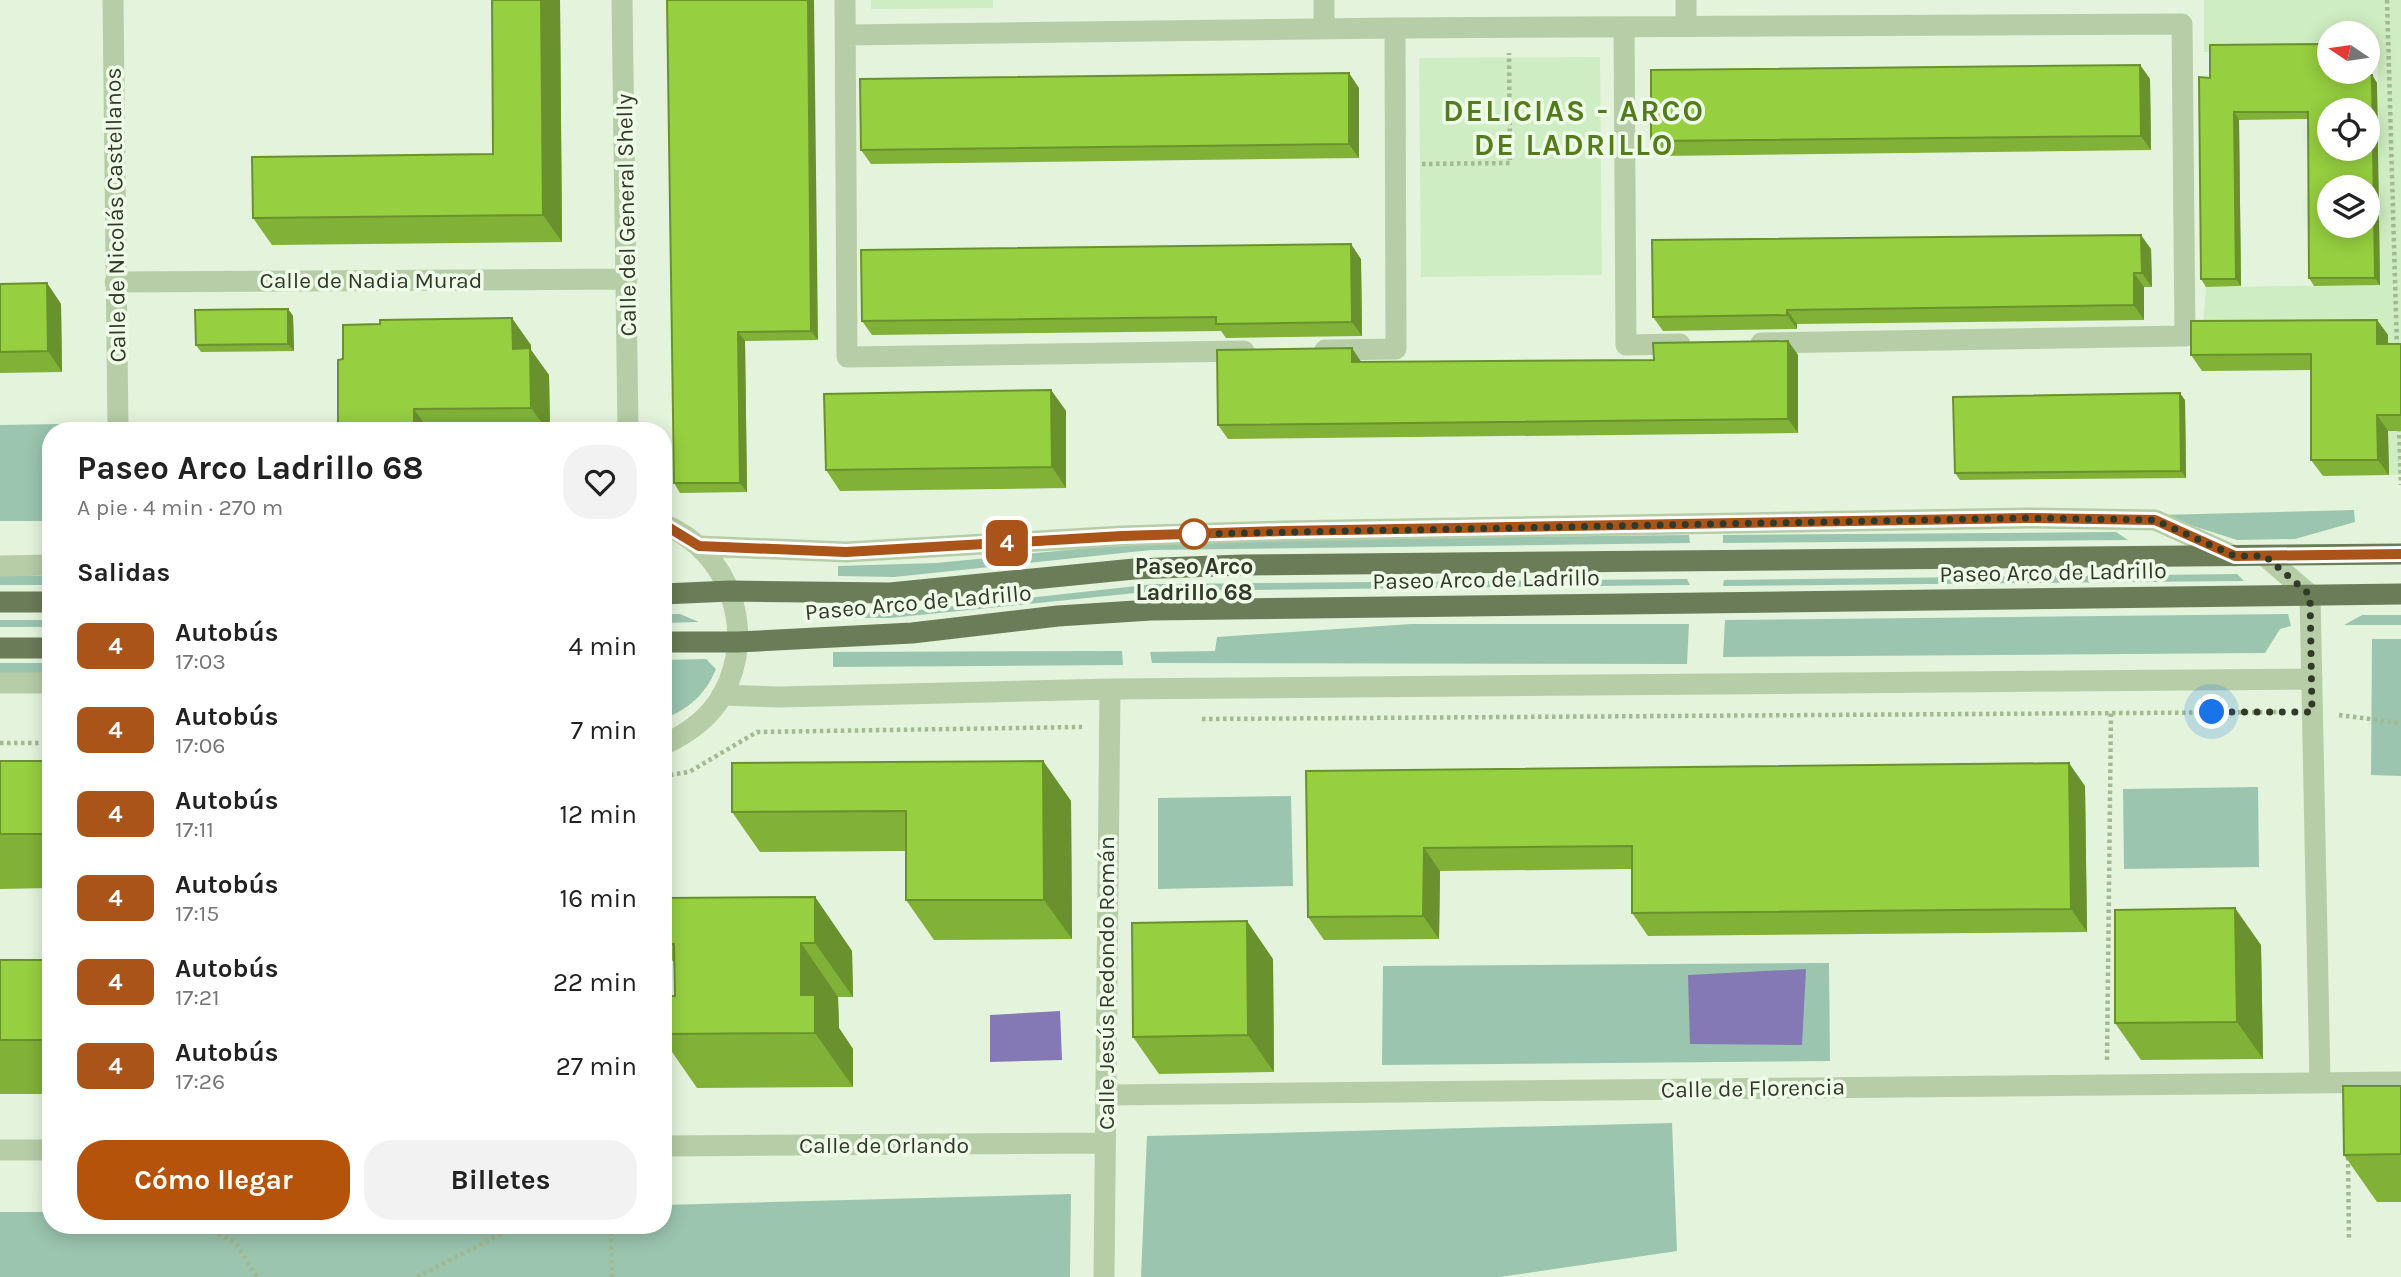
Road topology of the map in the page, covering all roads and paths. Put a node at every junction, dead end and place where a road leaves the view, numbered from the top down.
1 (113, 0) edge
2 (622, 0) edge
3 (845, 0) edge
4 (1324, 0) edge
5 (1686, 0) edge
6 (2387, 0) edge
7 (1686, 26) junction
8 (1508, 27) junction
9 (1624, 27) junction
10 (1395, 28) junction
11 (1324, 29) junction
12 (845, 35) junction
13 (1396, 164) junction
14 (627, 279) junction
15 (115, 282) junction
16 (1738, 343) edge
17 (1696, 344) edge
18 (2397, 349) edge
19 (1259, 351) edge
20 (1300, 351) edge
21 (2399, 419) edge
22 (118, 422) edge
23 (628, 422) edge
24 (2401, 485) edge
25 (672, 528) edge
26 (699, 546) junction
27 (2401, 554) edge
28 (2235, 556) junction
29 (2265, 556) junction
30 (0, 565) edge
31 (42, 565) edge
32 (730, 591) junction
33 (672, 594) edge
34 (2401, 594) edge
35 (2310, 595) junction
36 (0, 602) edge
37 (42, 602) edge
38 (672, 642) edge
39 (738, 642) junction
40 (0, 648) edge
41 (42, 648) edge
42 (2312, 679) junction
43 (2112, 680) junction
44 (0, 683) edge
45 (42, 683) edge
46 (1110, 689) junction
47 (722, 695) junction
48 (2111, 712) junction
49 (2312, 712) junction
50 (1192, 719) dead end
51 (2401, 723) edge
52 (1108, 726) junction
53 (672, 741) edge
54 (0, 743) edge
55 (42, 743) edge
56 (672, 775) edge
57 (2320, 1082) junction
58 (2401, 1082) edge
59 (2107, 1085) junction
60 (1105, 1095) junction
61 (1105, 1143) junction
62 (672, 1146) edge
63 (2348, 1148) edge
64 (0, 1150) edge
65 (42, 1150) edge
66 (218, 1234) edge
67 (501, 1234) edge
68 (611, 1234) edge
69 (2349, 1240) dead end
70 (257, 1277) edge
71 (417, 1277) edge
72 (611, 1277) edge
73 (1104, 1277) edge

1 - 15 street, Calle de Nicolás Castellanos
2 - 14 street, Calle del General Shelly
3 - 12 street
4 - 11 street
5 - 7 street
6 - 18 path
7 - 9 street
7 - 16 street
8 - 9 street
8 - 10 street
8 - 13 path
9 - 17 street
10 - 11 street
10 - 13 street
11 - 12 street
12 - 19 street
13 - 20 street
14 - 15 street, Calle de Nadia Murad
14 - 23 street, Calle del General Shelly
15 - 22 street, Calle de Nicolás Castellanos
21 - 24 path
25 - 26 street
26 - 28 street, Paseo Arco de Ladrillo
26 - 32 street
27 - 29 main road, Paseo Arco de Ladrillo
28 - 29 main road, Paseo Arco de Ladrillo
28 - 32 main road, Paseo Arco de Ladrillo
29 - 35 street
30 - 31 street
32 - 33 main road, Paseo Arco de Ladrillo
32 - 39 street
34 - 35 main road, Paseo Arco de Ladrillo
35 - 39 main road, Paseo Arco de Ladrillo
35 - 42 street
36 - 37 main road
38 - 39 main road, Paseo Arco de Ladrillo
39 - 47 street
40 - 41 main road
42 - 43 street
42 - 49 street
43 - 46 street
43 - 48 path
44 - 45 street
46 - 47 street
46 - 52 street, Calle Jesús Redondo Román
47 - 53 street
48 - 49 path
48 - 50 path
48 - 59 path
49 - 51 path
49 - 57 street
52 - 56 path
52 - 60 street, Calle Jesús Redondo Román
54 - 55 path
57 - 58 street, Calle de Florencia
57 - 59 street, Calle de Florencia
59 - 60 street, Calle de Florencia
60 - 61 street, Calle Jesús Redondo Román
61 - 62 street, Calle de Orlando
61 - 73 street, Calle Jesús Redondo Román
63 - 69 path
64 - 65 street
66 - 70 path
67 - 71 path
68 - 72 path

